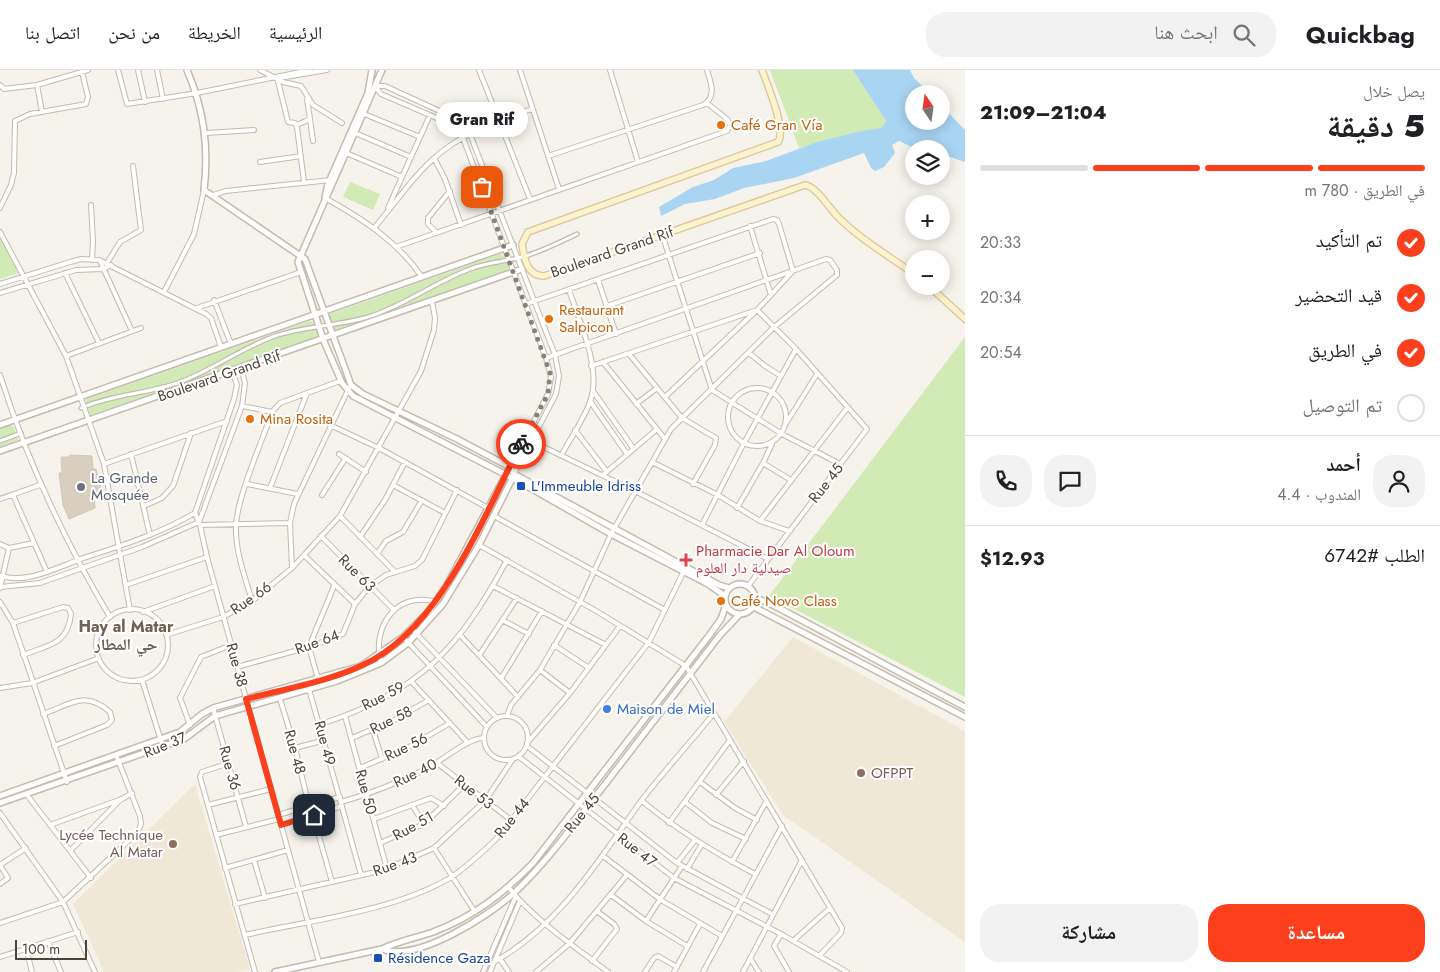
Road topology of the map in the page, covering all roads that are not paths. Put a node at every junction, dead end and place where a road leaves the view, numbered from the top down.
1 (88, 70) edge
2 (118, 70) edge
3 (138, 70) edge
4 (157, 70) edge
5 (187, 70) edge
6 (260, 70) edge
7 (309, 70) edge
8 (327, 70) edge
9 (372, 70) edge
10 (382, 70) edge
11 (479, 70) edge
12 (520, 70) edge
13 (610, 70) edge
14 (707, 70) edge
15 (762, 70) edge
16 (82, 72) junction
17 (267, 72) edge
18 (291, 72) edge
19 (277, 77) junction
20 (0, 85) edge
21 (372, 85) junction
22 (37, 86) junction
23 (197, 93) junction
24 (307, 98) junction
25 (163, 99) junction
26 (145, 102) junction
27 (707, 103) junction
28 (532, 109) junction
29 (42, 112) junction
30 (362, 112) junction
31 (430, 115) junction
32 (310, 119) junction
33 (498, 120) junction
34 (342, 123) dead end
35 (297, 125) junction
36 (628, 129) junction
37 (254, 130) dead end
38 (354, 132) junction
39 (206, 134) junction
40 (470, 134) junction
41 (420, 137) junction
42 (463, 138) junction
43 (313, 141) dead end
44 (345, 152) junction
45 (301, 156) junction
46 (548, 156) junction
47 (411, 157) junction
48 (434, 158) junction
49 (260, 162) dead end
50 (638, 162) junction
51 (133, 166) dead end
52 (402, 177) junction
53 (333, 180) junction
54 (304, 182) junction
55 (559, 189) junction
56 (204, 190) junction
57 (450, 190) junction
58 (212, 195) junction
59 (324, 198) junction
60 (530, 199) junction
61 (91, 205) dead end
62 (0, 208) edge
63 (500, 210) junction
64 (492, 213) junction
65 (384, 216) junction
66 (461, 225) junction
67 (750, 226) junction
68 (374, 228) junction
69 (0, 232) edge
70 (437, 233) junction
71 (578, 234) dead end
72 (662, 234) junction
73 (513, 245) junction
74 (396, 247) junction
75 (505, 248) junction
76 (760, 253) junction
77 (668, 254) junction
78 (300, 255) junction
79 (524, 256) junction
80 (518, 258) junction
81 (92, 260) junction
82 (100, 260) junction
83 (509, 260) junction
84 (109, 265) junction
85 (905, 268) edge
86 (103, 269) junction
87 (522, 270) junction
88 (793, 271) junction
89 (301, 272) junction
90 (514, 272) junction
91 (65, 273) junction
92 (25, 276) junction
93 (422, 278) junction
94 (598, 280) junction
95 (766, 280) junction
96 (677, 282) junction
97 (29, 283) junction
98 (0, 284) edge
99 (569, 290) junction
100 (164, 292) junction
101 (0, 293) edge
102 (771, 295) junction
103 (939, 295) edge
104 (214, 300) junction
105 (432, 301) junction
106 (535, 301) junction
107 (526, 304) junction
108 (607, 306) junction
109 (196, 308) junction
110 (686, 309) junction
111 (757, 310) junction
112 (323, 312) junction
113 (315, 315) junction
114 (965, 319) edge
115 (328, 326) junction
116 (319, 327) junction
117 (141, 328) dead end
118 (773, 328) junction
119 (132, 332) junction
120 (693, 332) junction
121 (616, 334) junction
122 (331, 336) junction
123 (323, 339) junction
124 (99, 343) junction
125 (587, 343) junction
126 (231, 344) junction
127 (221, 347) junction
128 (796, 349) junction
129 (749, 353) junction
130 (630, 354) junction
131 (555, 355) junction
132 (66, 356) junction
133 (546, 358) junction
134 (703, 361) junction
135 (603, 362) junction
136 (591, 366) junction
137 (241, 368) junction
138 (232, 371) junction
139 (817, 374) junction
140 (0, 376) edge
141 (781, 376) junction
142 (340, 381) junction
143 (351, 385) junction
144 (657, 388) junction
145 (593, 390) junction
146 (712, 390) junction
147 (347, 391) junction
148 (771, 392) junction
149 (307, 393) junction
150 (548, 394) junction
151 (81, 397) junction
152 (665, 397) junction
153 (555, 398) junction
154 (590, 401) junction
155 (731, 402) junction
156 (636, 404) junction
157 (242, 406) junction
158 (83, 407) junction
159 (848, 407) junction
160 (398, 411) junction
161 (272, 412) junction
162 (682, 418) junction
163 (394, 419) junction
164 (757, 419) junction
165 (14, 420) junction
166 (89, 420) junction
167 (228, 421) junction
168 (614, 423) junction
169 (0, 425) edge
170 (330, 425) junction
171 (785, 425) junction
172 (609, 428) junction
173 (575, 430) junction
174 (656, 430) junction
175 (21, 433) junction
176 (191, 434) junction
177 (782, 434) junction
178 (665, 439) junction
179 (0, 441) edge
180 (531, 441) junction
181 (23, 443) junction
182 (744, 443) junction
183 (772, 444) junction
184 (379, 448) junction
185 (633, 448) junction
186 (0, 451) edge
187 (814, 451) junction
188 (131, 454) junction
189 (339, 454) dead end
190 (562, 454) junction
191 (627, 454) junction
192 (345, 459) junction
193 (405, 462) junction
194 (652, 462) junction
195 (763, 463) junction
196 (104, 464) junction
197 (840, 464) junction
198 (510, 467) junction
199 (366, 472) junction
200 (605, 474) junction
201 (506, 475) junction
202 (513, 476) junction
203 (791, 480) junction
204 (247, 484) junction
205 (693, 484) junction
206 (40, 485) junction
207 (393, 485) junction
208 (270, 488) junction
209 (457, 490) junction
210 (635, 490) junction
211 (13, 494) junction
212 (298, 494) junction
213 (322, 495) dead end
214 (718, 495) junction
215 (0, 499) edge
216 (422, 500) junction
217 (144, 506) junction
218 (488, 508) junction
219 (737, 508) junction
220 (195, 513) junction
221 (445, 513) junction
222 (340, 516) junction
223 (494, 516) junction
224 (760, 521) junction
225 (290, 523) junction
226 (200, 524) junction
227 (236, 524) junction
228 (702, 525) junction
229 (615, 528) junction
230 (789, 531) junction
231 (611, 534) junction
232 (150, 535) junction
233 (321, 536) junction
234 (360, 537) junction
235 (34, 543) junction
236 (0, 544) edge
237 (479, 545) junction
238 (120, 546) junction
239 (9, 548) junction
240 (121, 554) junction
241 (377, 554) junction
242 (304, 555) junction
243 (207, 557) junction
244 (768, 559) junction
245 (508, 560) junction
246 (76, 561) junction
247 (292, 568) junction
248 (81, 569) junction
249 (47, 572) junction
250 (394, 572) junction
251 (594, 572) junction
252 (683, 573) junction
253 (1, 576) edge
254 (126, 585) junction
255 (215, 586) junction
256 (334, 586) junction
257 (370, 586) junction
258 (493, 586) junction
259 (748, 586) junction
260 (0, 587) edge
261 (729, 588) junction
262 (725, 596) junction
263 (517, 598) junction
264 (756, 598) junction
265 (252, 601) junction
266 (0, 602) edge
267 (436, 602) junction
268 (580, 602) junction
269 (355, 604) junction
270 (726, 605) junction
271 (442, 606) junction
272 (754, 607) junction
273 (394, 609) junction
274 (130, 610) junction
275 (665, 610) junction
276 (542, 611) junction
277 (143, 612) junction
278 (739, 614) junction
279 (223, 617) junction
280 (110, 618) junction
281 (504, 620) junction
282 (13, 624) junction
283 (567, 625) junction
284 (620, 626) junction
285 (412, 629) junction
286 (417, 634) junction
287 (529, 634) junction
288 (166, 635) junction
289 (461, 636) junction
290 (403, 637) junction
291 (649, 642) junction
292 (408, 643) junction
293 (231, 645) junction
294 (554, 645) junction
295 (606, 645) junction
296 (309, 647) junction
297 (480, 654) junction
298 (23, 656) junction
299 (379, 656) junction
300 (98, 658) junction
301 (440, 658) junction
302 (381, 663) junction
303 (686, 666) junction
304 (237, 667) junction
305 (430, 667) junction
306 (589, 668) junction
307 (540, 670) junction
308 (690, 672) junction
309 (502, 677) junction
310 (318, 679) junction
311 (142, 680) junction
312 (412, 681) junction
313 (32, 684) junction
314 (0, 688) edge
315 (309, 689) junction
316 (570, 693) junction
317 (518, 697) junction
318 (246, 699) junction
319 (280, 699) junction
320 (429, 700) junction
321 (965, 707) edge
322 (213, 708) junction
323 (248, 708) junction
324 (714, 713) junction
325 (43, 714) junction
326 (215, 716) junction
327 (345, 716) junction
328 (507, 716) junction
329 (965, 717) edge
330 (496, 718) junction
331 (321, 724) junction
332 (450, 724) junction
333 (190, 725) junction
334 (487, 727) junction
335 (373, 730) junction
336 (352, 738) junction
337 (484, 738) junction
338 (161, 739) junction
339 (325, 740) junction
340 (730, 740) junction
341 (468, 743) junction
342 (527, 744) junction
343 (54, 746) junction
344 (163, 747) junction
345 (295, 748) junction
346 (116, 755) junction
347 (518, 756) junction
348 (382, 759) junction
349 (513, 759) junction
350 (744, 761) junction
351 (120, 762) junction
352 (438, 763) junction
353 (229, 764) junction
354 (552, 766) junction
355 (360, 768) junction
356 (64, 774) junction
357 (545, 777) junction
358 (66, 782) junction
359 (700, 782) junction
360 (464, 785) junction
361 (271, 789) junction
362 (132, 792) junction
363 (587, 793) junction
364 (26, 795) junction
365 (367, 795) junction
366 (716, 795) junction
367 (0, 796) edge
368 (238, 797) junction
369 (122, 798) junction
370 (594, 798) junction
371 (485, 801) junction
372 (642, 801) junction
373 (341, 802) junction
374 (685, 802) junction
375 (766, 802) junction
376 (0, 803) edge
377 (578, 804) junction
378 (208, 805) junction
379 (412, 805) junction
380 (309, 806) junction
381 (444, 806) junction
382 (585, 809) junction
383 (0, 814) edge
384 (314, 815) junction
385 (278, 817) junction
386 (374, 819) junction
387 (511, 820) junction
388 (757, 820) junction
389 (669, 823) junction
390 (424, 824) junction
391 (627, 824) junction
392 (50, 825) junction
393 (281, 825) junction
394 (782, 826) junction
395 (246, 827) junction
396 (216, 835) junction
397 (619, 836) junction
398 (746, 839) junction
399 (694, 840) junction
400 (380, 843) junction
401 (702, 844) junction
402 (26, 848) junction
403 (434, 848) junction
404 (288, 850) junction
405 (70, 851) junction
406 (603, 856) junction
407 (254, 860) junction
408 (802, 860) junction
409 (732, 862) junction
410 (680, 865) junction
411 (225, 868) junction
412 (387, 869) junction
413 (687, 869) junction
414 (756, 874) junction
415 (361, 875) junction
416 (626, 876) junction
417 (451, 877) junction
418 (91, 878) junction
419 (674, 878) junction
420 (332, 882) junction
421 (0, 884) edge
422 (509, 888) junction
423 (299, 889) junction
424 (515, 894) junction
425 (611, 895) junction
426 (265, 898) junction
427 (742, 898) junction
428 (661, 900) junction
429 (520, 901) junction
430 (63, 902) junction
431 (235, 904) junction
432 (830, 908) junction
433 (735, 911) junction
434 (475, 912) junction
435 (598, 912) junction
436 (772, 914) junction
437 (308, 921) junction
438 (646, 921) junction
439 (0, 923) edge
440 (547, 924) junction
441 (700, 924) junction
442 (766, 926) junction
443 (78, 932) junction
444 (781, 934) junction
445 (245, 936) junction
446 (722, 936) junction
447 (48, 941) junction
448 (793, 941) junction
449 (569, 944) junction
450 (687, 946) junction
451 (26, 948) junction
452 (382, 949) junction
453 (819, 956) junction
454 (0, 957) edge
455 (750, 958) junction
456 (500, 959) junction
457 (592, 961) junction
458 (319, 962) junction
459 (486, 964) junction
460 (493, 964) junction
461 (677, 967) junction
462 (32, 972) edge
463 (61, 972) edge
464 (95, 972) edge
465 (255, 972) edge
466 (275, 972) edge
467 (483, 972) edge
468 (490, 972) edge
469 (509, 972) edge
470 (536, 972) edge
471 (608, 972) edge
472 (645, 972) edge
473 (674, 972) edge
474 (703, 972) edge
475 (743, 972) edge
476 (759, 972) edge
477 (789, 972) edge
478 (847, 972) edge

1 - 16 street
2 - 26 street
3 - 26 street
4 - 25 street
5 - 23 street
6 - 17 street
7 - 18 street
8 - 19 street
9 - 21 street
10 - 21 street
11 - 33 street
12 - 28 street
13 - 36 street
14 - 27 street
15 - 79 main road
16 - 22 street
16 - 29 street
17 - 19 street
18 - 19 street
19 - 23 street
19 - 24 street
19 - 35 street
20 - 22 street
21 - 30 street
21 - 31 street
21 - 40 street
22 - 29 street
23 - 25 street
23 - 39 street
24 - 32 street
24 - 34 street
25 - 26 street
27 - 36 street
27 - 50 street
28 - 33 street
28 - 46 street
29 - 62 street
30 - 38 street
30 - 41 street
31 - 41 street
31 - 42 street
32 - 35 street
32 - 43 street
33 - 40 street
33 - 60 street
35 - 45 street
36 - 46 street
36 - 50 street
37 - 39 street
38 - 44 street
38 - 47 street
39 - 56 street
40 - 42 street
40 - 63 street, Rue 37
41 - 47 street
42 - 48 street
42 - 64 street, Rue 37
44 - 52 street
44 - 53 street
45 - 49 street
45 - 54 street
46 - 55 street
47 - 52 street
48 - 57 street
48 - 65 street
50 - 55 street
51 - 84 street
52 - 65 street
53 - 54 street
53 - 59 street
54 - 58 street
55 - 60 street
56 - 58 street
56 - 100 street
57 - 66 street
57 - 70 street
58 - 78 street
59 - 68 street
59 - 78 street
60 - 63 street
61 - 81 street
63 - 64 street
63 - 73 street, Rue 37
64 - 66 street
64 - 75 street, Rue 37
65 - 68 street
66 - 70 street
67 - 76 street
67 - 77 street
67 - 88 street
68 - 74 street
69 - 92 street
70 - 74 street
71 - 79 street
72 - 77 street
72 - 79 main road, Boulevard Grand Rif
72 - 85 main road, Boulevard Grand Rif
73 - 75 street, Boulevard Grand Rif
73 - 80 street, Rue 37
74 - 93 street
75 - 83 street, Rue 37
75 - 93 street, Boulevard Grand Rif
76 - 95 street
76 - 96 street
77 - 94 street
77 - 96 street
78 - 89 street
78 - 112 street
79 - 80 street
80 - 83 street
80 - 87 street, Rue 37
81 - 82 street
81 - 92 street
82 - 84 street
82 - 86 street
83 - 90 street, Rue 37
83 - 115 street
84 - 86 street
84 - 100 street
86 - 91 street
86 - 119 street
87 - 90 street, Boulevard Grand Rif
87 - 106 street, Rue 37
88 - 95 street
88 - 102 street
88 - 118 street
89 - 104 street
89 - 113 street
90 - 105 street, Boulevard Grand Rif
90 - 107 street, Rue 37
91 - 97 street
91 - 124 street
92 - 97 street
92 - 98 street
93 - 112 street, Boulevard Grand Rif
94 - 99 street
94 - 108 street
95 - 102 street
95 - 110 street
96 - 108 street
96 - 110 street
97 - 101 street
97 - 132 street
99 - 106 street
99 - 125 street
100 - 109 street
102 - 111 street
103 - 114 main road
104 - 109 street
104 - 126 street
105 - 122 street, Boulevard Grand Rif
105 - 160 street, Rue 66
106 - 107 street
106 - 131 street, Rue 37
107 - 133 street, Rue 37
108 - 121 street
109 - 127 street
110 - 120 street
110 - 121 street
111 - 118 street
111 - 120 street
111 - 134 street
112 - 113 street, Boulevard Grand Rif
112 - 115 street
113 - 116 street
113 - 126 street, Boulevard Grand Rif
115 - 116 street
115 - 122 street
116 - 123 street
116 - 158 street
117 - 119 street
118 - 128 street
118 - 129 street
119 - 124 street
120 - 130 street
120 - 134 street
121 - 125 street
122 - 123 street, Boulevard Grand Rif
122 - 143 street
123 - 137 street, Boulevard Grand Rif
123 - 142 street
124 - 132 street
125 - 131 street
125 - 136 street
126 - 127 street, Boulevard Grand Rif
127 - 151 street, Boulevard Grand Rif
128 - 139 street
128 - 141 street
129 - 141 street
129 - 146 street
130 - 135 street
130 - 144 street
131 - 133 street
131 - 153 street, Rue 37
132 - 151 street
133 - 150 street, Rue 37
134 - 146 street
134 - 152 street
135 - 136 street
135 - 156 street
136 - 145 street
137 - 138 street, Boulevard Grand Rif
137 - 157 street
138 - 166 street, Boulevard Grand Rif
138 - 167 street
139 - 159 street
139 - 171 street
140 - 165 street
141 - 148 street
142 - 147 street
142 - 149 street
143 - 147 street
143 - 160 street
144 - 152 street
144 - 156 street
145 - 154 street
145 - 168 street
146 - 155 street
146 - 162 street
147 - 163 street
147 - 170 street
148 - 155 street
148 - 164 street
148 - 171 street
149 - 161 street
149 - 208 street
150 - 153 street
150 - 198 street, Rue 37
151 - 158 street
151 - 165 street, Boulevard Grand Rif
152 - 162 street
153 - 180 street, Rue 37
154 - 172 street
154 - 173 street
155 - 164 street
155 - 182 street
156 - 174 street
157 - 161 street
157 - 226 street
158 - 166 street
159 - 187 street
159 - 197 street, Rue 45
160 - 163 street, Rue 66
160 - 198 street
161 - 204 street
162 - 178 street
162 - 205 street
163 - 184 street, Rue 66
163 - 201 street
164 - 177 street
164 - 182 street
165 - 169 street, Boulevard Grand Rif
165 - 175 street
166 - 181 street, Boulevard Grand Rif
166 - 196 street
167 - 176 street
167 - 220 street
168 - 172 street
168 - 185 street
170 - 184 street
170 - 212 street
171 - 177 street
172 - 191 street
173 - 190 street
173 - 200 street
174 - 178 street
174 - 185 street
175 - 179 street
175 - 181 street
176 - 188 street
176 - 217 street
177 - 183 street
177 - 187 street
178 - 194 street
180 - 190 street
180 - 202 street, Rue 37
181 - 186 street, Boulevard Grand Rif
181 - 206 street
182 - 183 street
182 - 214 street
183 - 195 street
184 - 193 street
184 - 199 street, Rue 66
185 - 191 street
187 - 197 street
187 - 203 street
188 - 196 street
188 - 217 street
189 - 192 street
190 - 200 street
191 - 200 street
192 - 199 street
192 - 213 street
193 - 207 street
193 - 209 street
194 - 205 street
194 - 210 street
195 - 203 street
195 - 219 street
196 - 238 street
197 - 230 street, Rue 45
198 - 201 street, Rue 37
198 - 202 street
199 - 222 street, Rue 66
200 - 210 street
201 - 202 street
201 - 218 street, Rue 37
202 - 223 street, Rue 37
202 - 229 street
202 - 231 street
203 - 224 street
204 - 208 street
204 - 227 street
205 - 214 street
206 - 211 street
206 - 246 street
207 - 216 street
207 - 234 street
208 - 212 street
209 - 218 street
209 - 221 street, Rue 64
210 - 228 street
210 - 229 street
211 - 215 street
211 - 235 street
212 - 225 street
214 - 219 street
214 - 228 street
216 - 221 street
216 - 241 street
217 - 232 street
218 - 267 street, Rue 37
219 - 224 street
220 - 226 street, Rue 38
220 - 232 street
221 - 250 street, Rue 64
222 - 233 street, Rue 66
222 - 234 street
223 - 237 street, Rue 37
223 - 251 street
224 - 230 street
225 - 227 street
225 - 247 street
226 - 227 street
226 - 240 street
226 - 243 street, Rue 38
227 - 265 street
228 - 244 street
229 - 231 street
229 - 261 street
230 - 244 street, Rue 45
231 - 251 street
231 - 252 street
232 - 238 street
233 - 242 street, Rue 66
233 - 257 street, Rue 63
234 - 241 street
235 - 239 street
235 - 249 street
236 - 239 street
237 - 245 street
237 - 271 street, Rue 37
238 - 240 street
238 - 246 street
239 - 253 street
240 - 248 street
240 - 254 street
241 - 250 street
242 - 247 street, Rue 66
242 - 256 street
243 - 254 street
243 - 255 street, Rue 38
244 - 259 street, Rue 45
245 - 258 street, Rue 59
245 - 268 street
246 - 248 street
246 - 249 street
247 - 265 street, Rue 66
248 - 260 street
248 - 280 street
249 - 253 street
250 - 257 street, Rue 64
251 - 268 street
251 - 275 street
252 - 262 street
252 - 275 street, Rue 44
253 - 260 street
254 - 274 street
255 - 277 street
255 - 279 street, Rue 38
256 - 269 street
256 - 296 street
257 - 269 street, Rue 64
257 - 273 street, Rue 63
258 - 263 street
258 - 289 street, Rue 59
259 - 261 street
259 - 264 street
261 - 262 street
262 - 270 street
263 - 276 street
263 - 281 street
264 - 272 street
264 - 321 street
265 - 279 street, Rue 66
266 - 282 street
267 - 271 street
267 - 273 street
267 - 285 street, Rue 37
268 - 283 street
268 - 284 street
269 - 296 street, Rue 64
270 - 278 street
270 - 303 street, Rue 45
271 - 286 street, Rue 37
272 - 278 street
272 - 329 street
273 - 299 street
274 - 277 street
274 - 280 street
275 - 291 street, Rue 44
276 - 283 street
276 - 287 street
277 - 288 street
278 - 308 street, Rue 45
279 - 288 street, Rue 66
279 - 293 street, Rue 38
280 - 300 street
281 - 287 street
281 - 297 street
282 - 298 street
282 - 298 street
283 - 294 street
283 - 295 street
284 - 291 street
284 - 295 street
285 - 286 street
285 - 290 street, Rue 37
286 - 292 street, Rue 37
286 - 301 street
287 - 309 street
288 - 311 street
289 - 297 street
289 - 301 street, Rue 59
290 - 292 street
290 - 299 street, Rue 37
291 - 303 street
291 - 354 street, Rue 44
292 - 302 street, Rue 37
292 - 305 street
293 - 304 street, Rue 38
293 - 333 street
294 - 306 street
294 - 307 street
295 - 306 street
296 - 304 street, Rue 64
296 - 310 street
297 - 309 street
298 - 313 street
299 - 302 street
299 - 310 street, Rue 37
300 - 311 street
300 - 313 street
301 - 305 street, Rue 59
301 - 330 street
302 - 315 street, Rue 37
303 - 308 street
303 - 363 street, Rue 45
304 - 318 street, Rue 38
305 - 312 street, Rue 59
305 - 334 street
306 - 316 street
307 - 316 street
307 - 317 street
308 - 324 street
308 - 370 street, Rue 45
309 - 317 street
310 - 318 street, Rue 37
311 - 338 street
312 - 320 street
312 - 327 street, Rue 59
313 - 314 street
313 - 325 street
315 - 319 street, Rue 37
315 - 331 street, Rue 49
316 - 342 street
317 - 328 street
318 - 322 street, Rue 37
318 - 323 street, Rue 38
319 - 323 street, Rue 37
319 - 345 street, Rue 48
320 - 332 street
320 - 335 street, Rue 58
322 - 326 street, Rue 36
322 - 333 street, Rue 37
323 - 326 street, Rue 37
323 - 361 street, Rue 38
324 - 340 street
324 - 372 street
325 - 343 street
325 - 343 street
326 - 344 street, Rue 37
326 - 353 street, Rue 36
327 - 331 street, Rue 59
327 - 336 street, Rue 50
328 - 330 street
328 - 342 street, Rue 47
330 - 334 street
331 - 339 street, Rue 49
332 - 341 street
332 - 348 street, Rue 56
333 - 338 street, Rue 37
334 - 337 street
335 - 336 street, Rue 58
335 - 348 street
336 - 355 street, Rue 50
337 - 341 street, Rue 40
337 - 349 street
338 - 344 street
338 - 346 street, Rue 37
339 - 345 street
339 - 373 street, Rue 49
340 - 350 street
340 - 359 street
341 - 352 street, Rue 40
342 - 347 street
342 - 354 street, Rue 47
343 - 356 street
344 - 351 street, Rue 37
345 - 380 street, Rue 48
346 - 351 street
346 - 356 street, Rue 37
347 - 349 street
347 - 357 street, Rue 47
348 - 355 street, Rue 56
349 - 371 street, Rue 43
350 - 366 street
350 - 375 street
351 - 358 street, Rue 37
351 - 362 street
352 - 360 street, Rue 53
352 - 365 street, Rue 40
353 - 368 street, Rue 36
353 - 378 street
354 - 357 street, Rue 44
354 - 363 street, Rue 47
355 - 365 street, Rue 50
356 - 358 street
356 - 367 street, Rue 37
357 - 377 street, Rue 47
357 - 387 street, Rue 44
358 - 364 street, Rue 37
359 - 366 street
359 - 374 street
360 - 371 street, Rue 53
360 - 381 street, Rue 51
361 - 368 street
361 - 385 street, Rue 38
362 - 369 street
362 - 418 street
363 - 370 street, Rue 47
363 - 377 street, Rue 45
364 - 376 street, Rue 37
364 - 392 street
365 - 373 street, Rue 40
365 - 386 street, Rue 50
366 - 388 street
368 - 378 street
368 - 395 street, Rue 36
369 - 392 street
369 - 405 street
370 - 382 street, Rue 45
370 - 391 street, Rue 47
371 - 387 street, Rue 53
371 - 403 street, Rue 43
372 - 389 street
372 - 391 street
373 - 380 street, Rue 40
373 - 384 street, Rue 40
373 - 415 street, Rue 49
374 - 389 street
374 - 398 street
375 - 388 street
375 - 394 street
377 - 382 street, Rue 47
377 - 422 street, Rue 45
378 - 396 street
379 - 381 street
379 - 386 street
379 - 390 street
380 - 385 street, Rue 40
381 - 390 street, Rue 51
382 - 397 street, Rue 47
382 - 424 street, Rue 45
383 - 402 street
384 - 393 street, Rue 40
384 - 420 street
385 - 393 street, Rue 38
385 - 395 street, Rue 40
386 - 400 street, Rue 50
387 - 417 street, Rue 44
388 - 398 street
389 - 399 street
390 - 400 street, Rue 51
391 - 397 street
391 - 410 street, Rue 47
392 - 405 street
393 - 404 street, Rue 38
394 - 408 street
394 - 414 street
395 - 396 street, Rue 40
396 - 411 street
397 - 406 street
397 - 419 street, Rue 47
398 - 409 street
399 - 401 street
399 - 410 street
400 - 412 street, Rue 50
401 - 409 street
401 - 413 street
402 - 421 street
402 - 430 street
403 - 412 street, Rue 43
403 - 417 street
404 - 407 street
404 - 423 street, Rue 38
405 - 418 street
406 - 416 street
406 - 440 street
407 - 411 street
407 - 426 street
408 - 432 street
408 - 436 street
409 - 414 street
410 - 413 street, Rue 47
410 - 419 street
411 - 431 street
412 - 415 street, Rue 43
413 - 427 street, Rue 47
414 - 427 street
415 - 420 street, Rue 43
416 - 425 street
416 - 428 street
417 - 434 street
417 - 437 street, Rue 44
418 - 430 street
419 - 428 street
419 - 433 street, Rue 47
420 - 423 street, Rue 43
422 - 424 street
422 - 434 street, Rue 45
423 - 426 street, Rue 43
423 - 437 street, Rue 38
424 - 429 street
424 - 452 street, Rue 45
424 - 459 street
425 - 435 street
425 - 438 street
426 - 431 street, Rue 43
427 - 433 street
427 - 436 street, Rue 47
428 - 438 street
428 - 441 street
429 - 440 street
429 - 460 street
430 - 439 street
430 - 443 street
431 - 445 street
432 - 448 street
432 - 453 street
433 - 442 street, Rue 47
433 - 446 street
434 - 452 street, Rue 45
435 - 449 street
435 - 457 street
436 - 442 street
437 - 445 street, Rue 44
437 - 458 street, Rue 38
438 - 450 street
440 - 449 street
440 - 456 street
441 - 446 street
441 - 450 street
442 - 444 street, Rue 47
442 - 455 street
443 - 447 street
443 - 464 street
444 - 448 street, Rue 47
444 - 477 street
445 - 465 street
446 - 474 street
447 - 451 street
447 - 463 street
448 - 453 street, Rue 47
449 - 457 street
449 - 470 street
450 - 461 street
451 - 454 street
451 - 462 street
452 - 458 street, Rue 45
453 - 478 street, Rue 47
455 - 475 street
455 - 476 street
456 - 460 street
456 - 469 street
457 - 471 street
458 - 466 street, Rue 45
459 - 460 street
459 - 467 street
460 - 468 street
461 - 472 street
461 - 473 street

